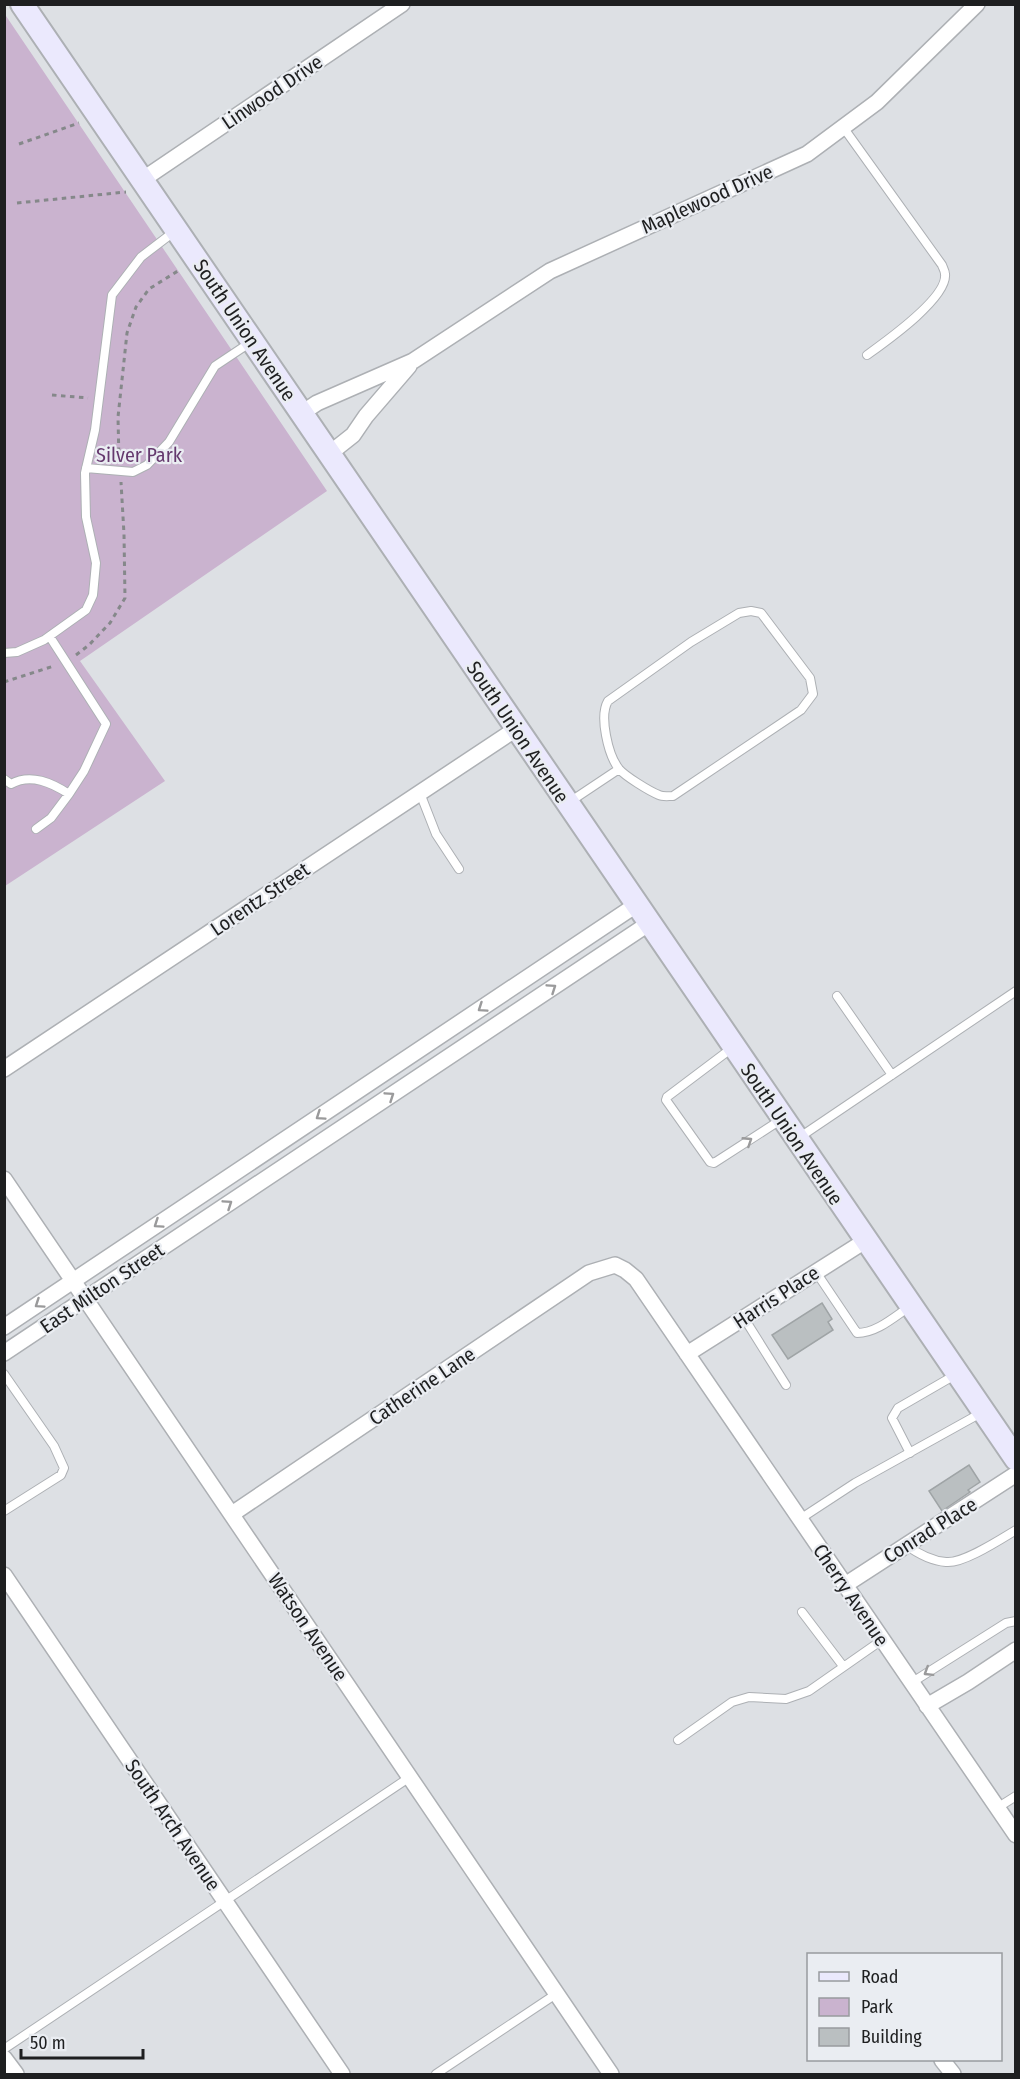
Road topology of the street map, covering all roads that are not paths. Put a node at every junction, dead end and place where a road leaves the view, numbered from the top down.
1 (22, 4) edge
2 (402, 4) edge
3 (977, 4) edge
4 (843, 127) junction
5 (134, 186) junction
6 (176, 230) junction
7 (252, 341) junction
8 (867, 356) dead end
9 (413, 362) junction
10 (302, 413) junction
11 (329, 454) junction
12 (86, 468) junction
13 (50, 637) junction
14 (4, 653) edge
15 (516, 729) junction
16 (619, 769) junction
17 (4, 779) edge
18 (420, 793) junction
19 (69, 794) junction
20 (567, 804) junction
21 (36, 829) dead end
22 (459, 869) dead end
23 (642, 915) junction
24 (508, 991) junction
25 (1016, 991) edge
26 (837, 996) dead end
27 (521, 1009) junction
28 (733, 1048) junction
29 (401, 1062) junction
30 (4, 1069) edge
31 (892, 1075) junction
32 (414, 1080) junction
33 (782, 1119) junction
34 (293, 1134) junction
35 (796, 1140) junction
36 (305, 1153) junction
37 (4, 1179) edge
38 (187, 1205) junction
39 (199, 1223) junction
40 (866, 1240) junction
41 (615, 1265) joint
42 (816, 1272) junction
43 (73, 1281) junction
44 (85, 1299) junction
45 (910, 1306) junction
46 (744, 1318) junction
47 (4, 1327) edge
48 (4, 1353) edge
49 (687, 1354) junction
50 (4, 1374) edge
51 (956, 1374) junction
52 (786, 1385) dead end
53 (982, 1412) junction
54 (910, 1453) junction
55 (1016, 1459) edge
56 (1016, 1474) edge
57 (4, 1511) edge
58 (232, 1514) junction
59 (800, 1520) junction
60 (1016, 1530) edge
61 (905, 1545) junction
62 (4, 1575) edge
63 (845, 1585) junction
64 (802, 1612) dead end
65 (1016, 1621) edge
66 (882, 1640) junction
67 (1016, 1650) edge
68 (843, 1666) junction
69 (911, 1683) junction
70 (927, 1706) junction
71 (678, 1740) dead end
72 (410, 1777) junction
73 (1016, 1796) edge
74 (997, 1808) junction
75 (1016, 1835) edge
76 (226, 1902) junction
77 (556, 1994) junction
78 (4, 2049) edge
79 (4, 2058) edge
80 (943, 2061) edge
81 (16, 2074) edge
82 (342, 2074) edge
83 (436, 2074) edge
84 (611, 2074) edge
85 (953, 2074) edge

1 - 5 main road, South Union Avenue
2 - 5 street, Linwood Drive
3 - 4 street, Maplewood Drive
4 - 8 lane
4 - 9 street, Maplewood Drive
5 - 6 main road, South Union Avenue
6 - 7 main road, South Union Avenue
6 - 12 lane
7 - 10 main road, South Union Avenue
7 - 12 lane
9 - 10 street, Maplewood Drive
9 - 11 street, Maplewood Drive
10 - 11 main road, South Union Avenue
11 - 15 main road, South Union Avenue
12 - 13 lane
13 - 14 lane
13 - 19 lane
15 - 18 street, Lorentz Street
15 - 20 main road, South Union Avenue
16 - 16 lane
16 - 20 lane
17 - 19 lane
18 - 22 lane
18 - 30 street, Lorentz Street
19 - 21 lane
20 - 23 main road, South Union Avenue
23 - 24 street, East Milton Street
27 -> 23 street, East Milton Street
23 - 28 main road, South Union Avenue
24 - 27 street
24 -> 29 street, East Milton Street
25 - 31 lane
26 - 31 lane
27 - 32 street, East Milton Street
28 - 33 main road, South Union Avenue
28 -> 33 lane
29 - 32 street
29 -> 34 street, East Milton Street
31 - 35 lane
36 -> 32 street, East Milton Street
33 - 35 main road, South Union Avenue
34 - 36 street
34 - 38 street, East Milton Street
35 - 40 main road, South Union Avenue
39 -> 36 street, East Milton Street
37 - 43 street, Watson Avenue
38 - 39 street
38 -> 43 street, East Milton Street
39 - 44 street, East Milton Street
40 - 42 street, Harris Place
40 - 45 main road, South Union Avenue
41 - 49 street, Cherry Avenue
41 - 58 street, Catherine Lane
42 - 45 lane
42 - 46 street, Harris Place
43 - 44 street, Watson Avenue
43 -> 47 street, East Milton Street
44 - 48 street, East Milton Street
44 - 58 street, Watson Avenue
45 - 51 main road, South Union Avenue
46 - 49 street, Harris Place
46 - 52 lane
49 - 59 street, Cherry Avenue
50 - 57 lane
51 - 53 main road, South Union Avenue
51 - 54 lane
53 - 54 lane
53 - 55 main road, South Union Avenue
54 - 59 lane
56 - 61 street, Conrad Place
58 - 72 street, Watson Avenue
59 - 63 street, Cherry Avenue
60 - 61 lane
61 - 63 street, Conrad Place
62 - 76 street, South Arch Avenue
63 - 66 street, Cherry Avenue
64 - 68 lane
65 -> 69 lane
66 - 68 lane
66 - 69 street, Cherry Avenue
67 - 70 street
68 - 71 lane
69 - 70 street, Cherry Avenue
70 - 74 street, Cherry Avenue
72 - 76 lane
72 - 77 street, Watson Avenue
73 - 74 lane
74 - 75 street, Cherry Avenue
76 - 78 lane
76 - 82 street, South Arch Avenue
77 - 83 lane
77 - 84 street, Watson Avenue
79 - 81 street
80 - 85 street

